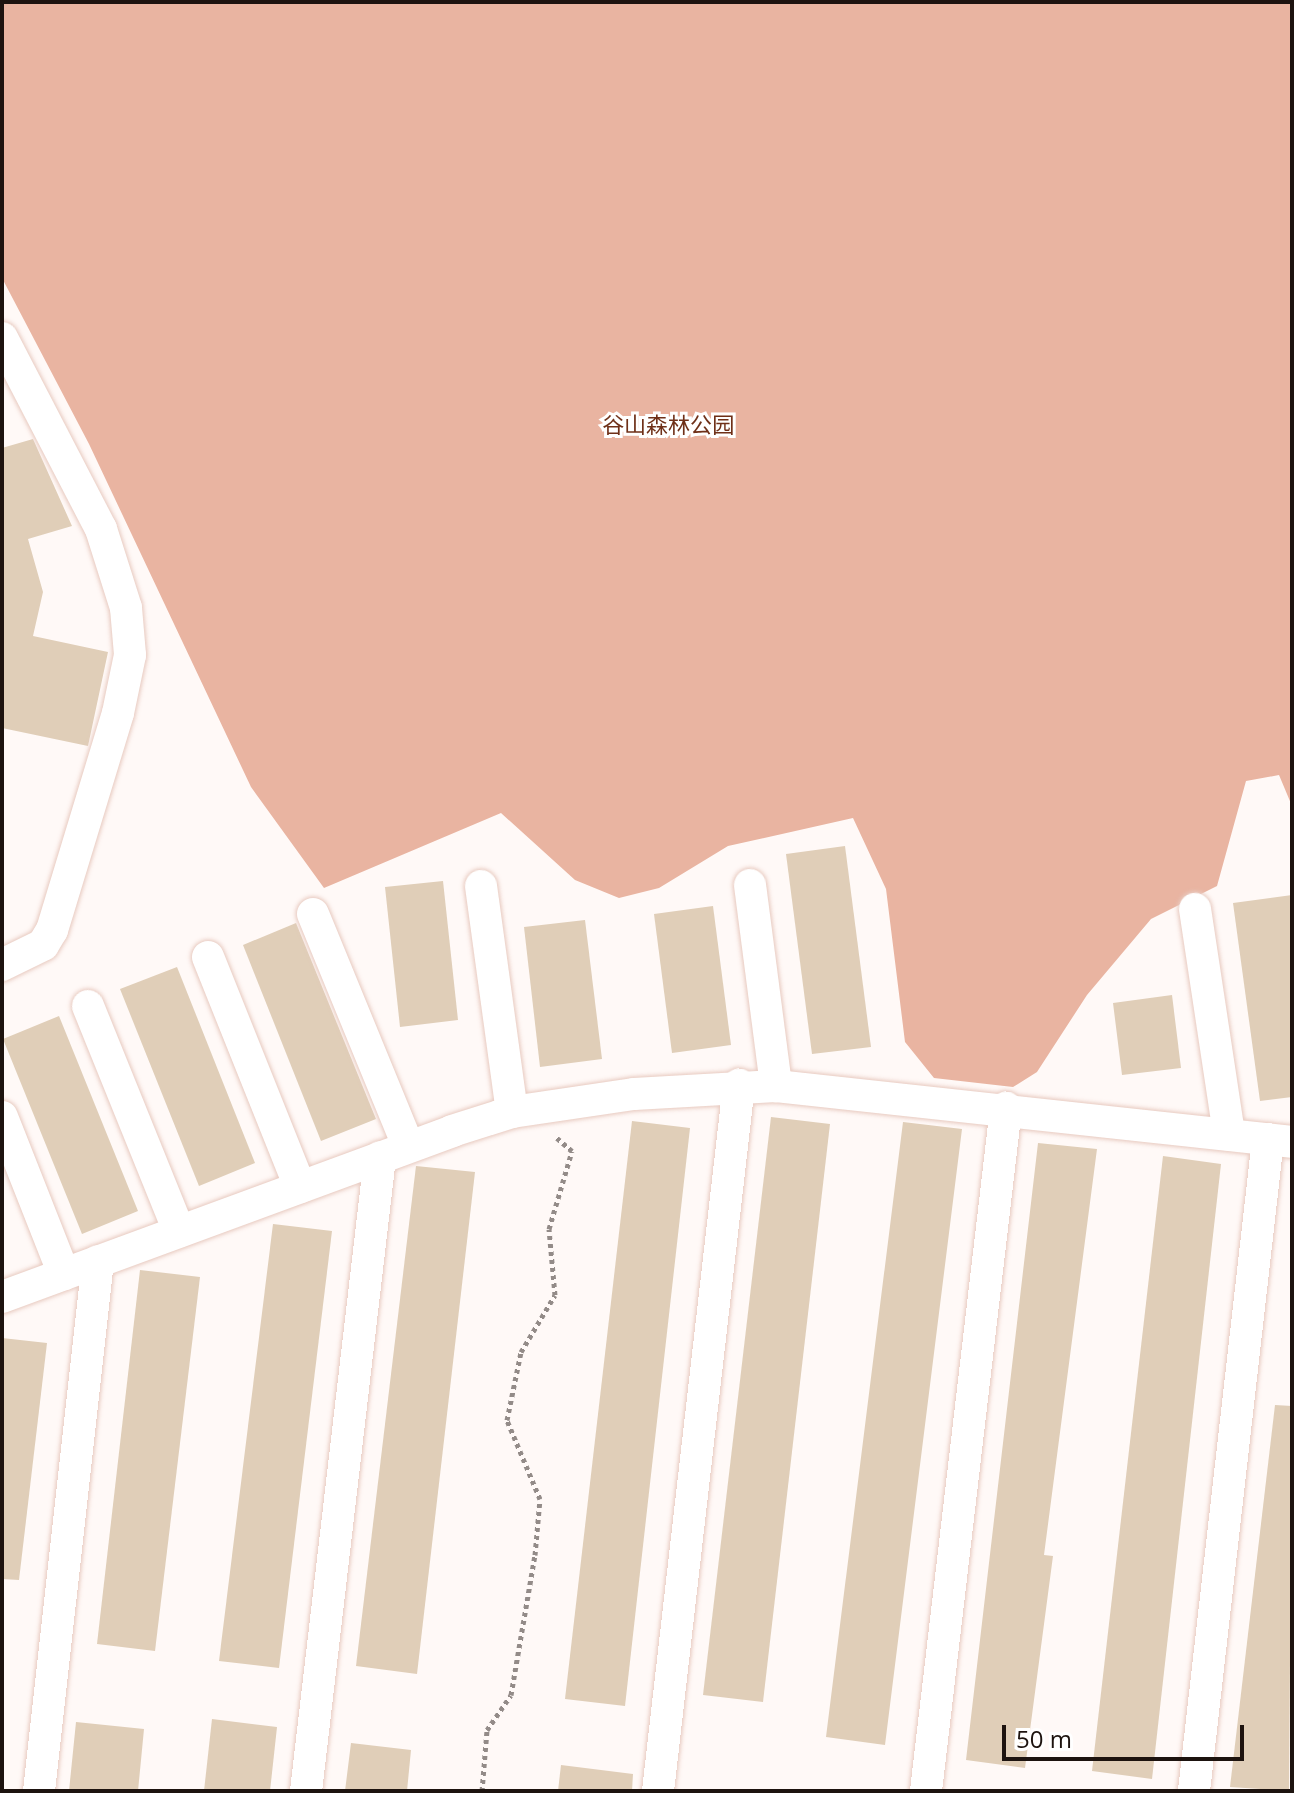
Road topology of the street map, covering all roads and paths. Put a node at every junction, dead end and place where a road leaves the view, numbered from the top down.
1 (2, 338) edge
2 (750, 885) dead end
3 (481, 886) dead end
4 (1195, 909) dead end
5 (313, 914) dead end
6 (208, 957) dead end
7 (2, 965) edge
8 (88, 1006) dead end
9 (739, 1085) junction
10 (776, 1086) junction
11 (1006, 1108) junction
12 (512, 1112) junction
13 (2, 1117) edge
14 (1229, 1134) junction
15 (1280, 1140) edge
16 (394, 1152) junction
17 (300, 1187) junction
18 (179, 1231) junction
19 (98, 1261) junction
20 (64, 1274) junction
21 (2, 1297) edge
22 (39, 1791) edge
23 (306, 1791) edge
24 (482, 1791) edge
25 (658, 1791) edge
26 (926, 1791) edge
27 (1194, 1791) edge

1 - 7 street
2 - 10 street
3 - 12 street
4 - 14 street
5 - 16 street
6 - 17 street
8 - 18 street
9 - 10 street
9 - 12 street
9 - 25 street
10 - 11 street
11 - 14 street
11 - 26 street
12 - 16 street
12 - 24 path
13 - 20 street
14 - 15 street
15 - 27 street
16 - 17 street
16 - 23 street
17 - 18 street
18 - 19 street
19 - 20 street
19 - 22 street
20 - 21 street

